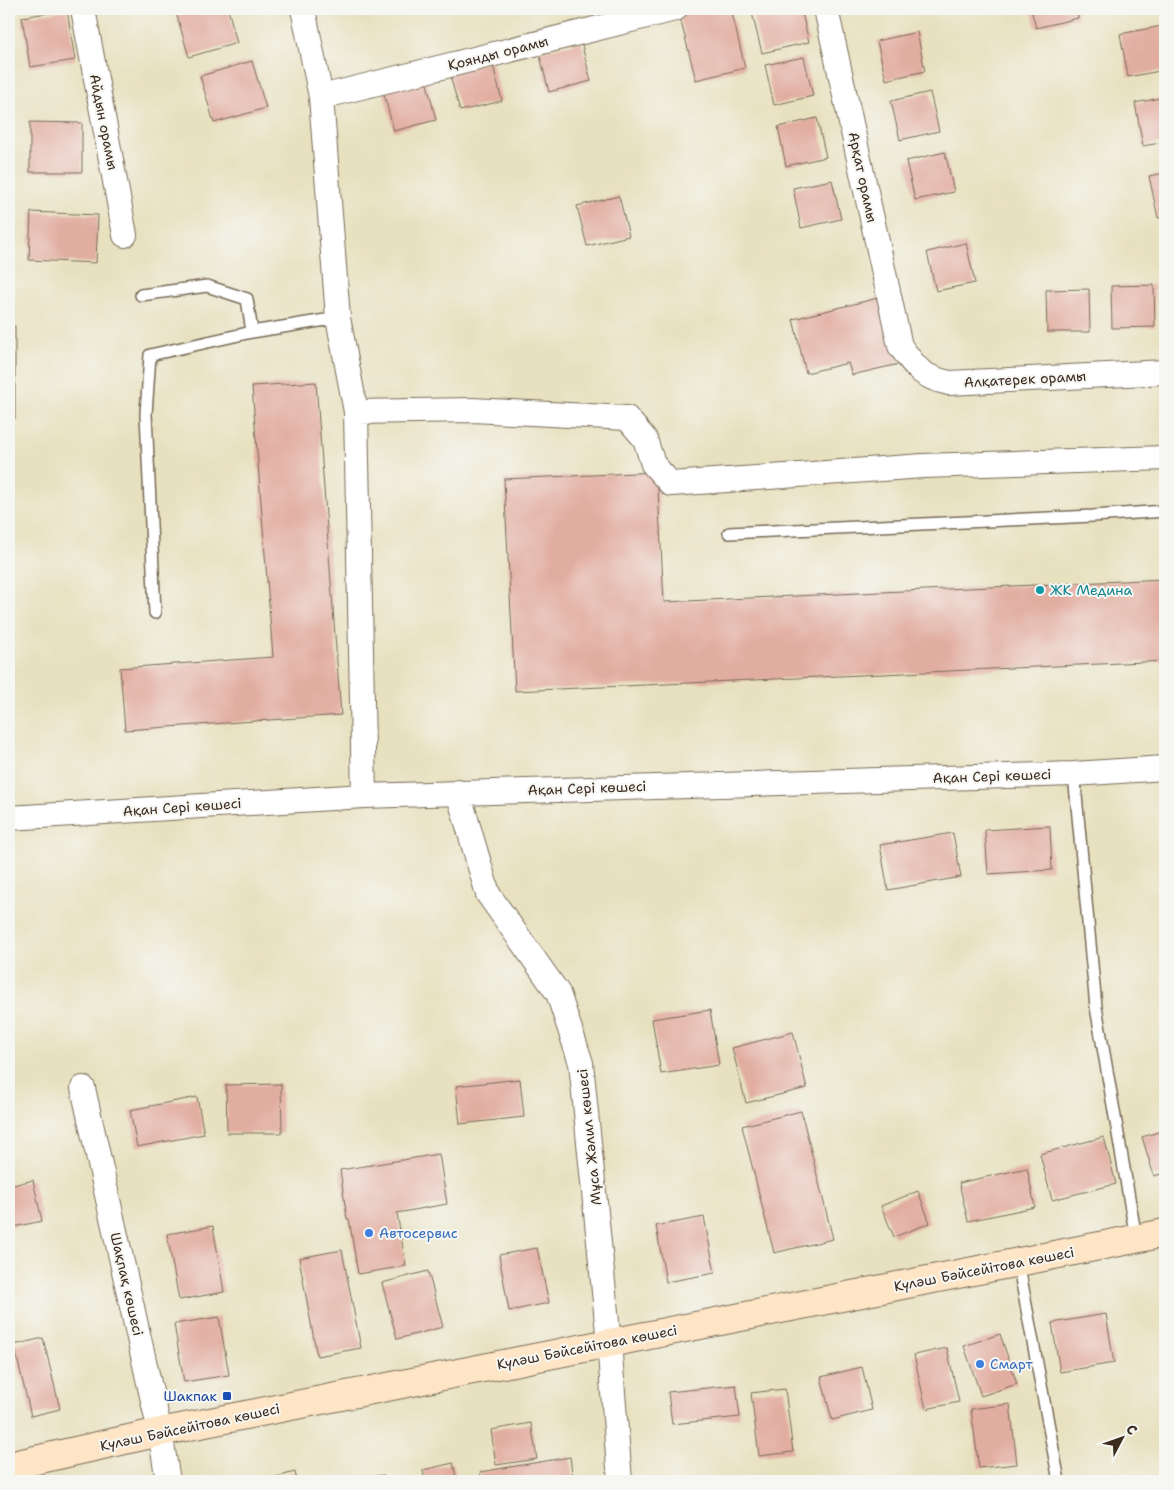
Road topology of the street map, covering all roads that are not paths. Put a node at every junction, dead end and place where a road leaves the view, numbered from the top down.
1 (83, 9) edge
2 (303, 9) edge
3 (675, 9) edge
4 (826, 9) edge
5 (321, 97) junction
6 (125, 235) dead end
7 (141, 295) dead end
8 (338, 318) junction
9 (252, 332) junction
10 (900, 346) joint
11 (1165, 372) edge
12 (356, 412) junction
13 (1165, 458) edge
14 (1165, 511) edge
15 (729, 534) dead end
16 (155, 613) dead end
17 (1165, 768) edge
18 (1074, 774) junction
19 (458, 792) junction
20 (364, 796) junction
21 (9, 818) edge
22 (83, 1088) dead end
23 (1165, 1233) edge
24 (1136, 1238) junction
25 (1018, 1262) junction
26 (609, 1342) junction
27 (160, 1432) junction
28 (9, 1466) edge
29 (168, 1481) edge
30 (620, 1481) edge
31 (1059, 1481) edge

1 - 6 street, Айдын орамы
2 - 5 street
3 - 5 street, Қоянды орамы
4 - 10 street, Арқат орамы
5 - 8 street
7 - 9 lane
8 - 9 lane
8 - 12 street
9 - 16 lane
10 - 11 street, Алқатерек орамы
12 - 13 street
12 - 20 street
14 - 15 lane
17 - 18 street, Ақан Сері көшесі
18 - 19 street, Ақан Сері көшесі
18 - 24 lane
19 - 20 street, Ақан Сері көшесі
19 - 26 street, Мұса Жәлил көшесі
20 - 21 street, Ақан Сері көшесі
22 - 27 street, Шақпақ көшесі
23 - 24 street, Күләш Бәйсейітова көшесі
24 - 25 street, Күләш Бәйсейітова көшесі
25 - 26 street, Күләш Бәйсейітова көшесі
25 - 31 lane
26 - 27 street, Күләш Бәйсейітова көшесі
26 - 30 street, Мұса Жәлил көшесі
27 - 28 street, Күләш Бәйсейітова көшесі
27 - 29 street, Шақпақ көшесі

